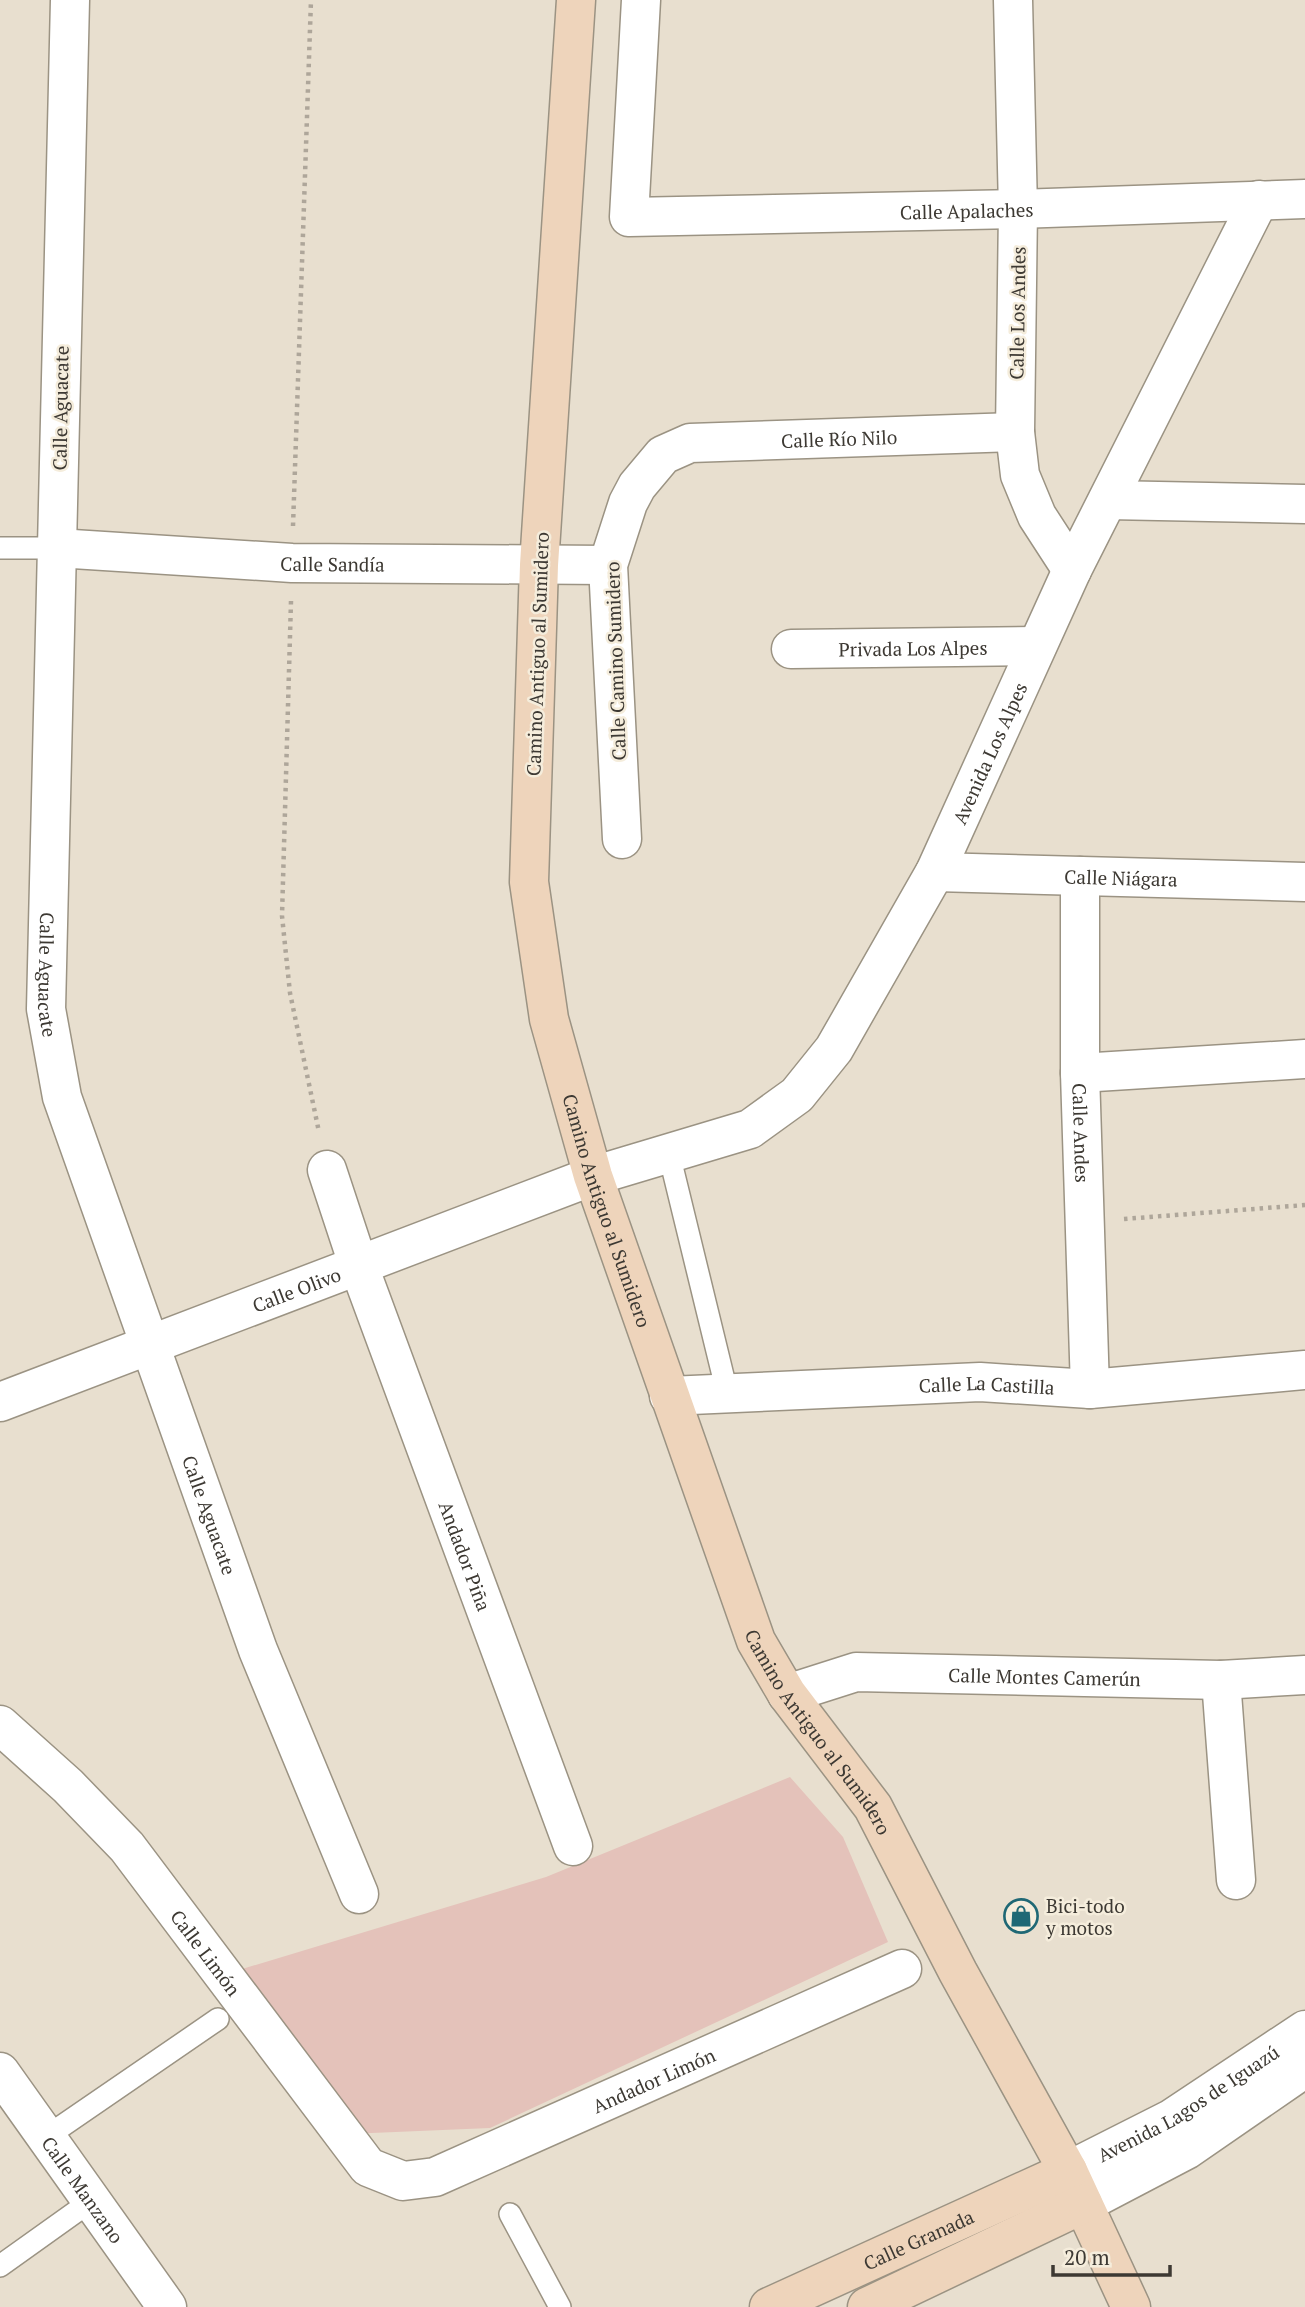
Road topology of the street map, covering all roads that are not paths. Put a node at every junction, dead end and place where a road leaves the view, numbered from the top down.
1 (70, 0) edge
2 (576, 0) edge
3 (641, 0) edge
4 (1013, 0) edge
5 (1305, 199) edge
6 (1259, 200) junction
7 (1018, 209) junction
8 (1015, 432) junction
9 (663, 455) joint
10 (1108, 500) junction
11 (1305, 503) edge
12 (0, 548) edge
13 (57, 548) junction
14 (540, 565) junction
15 (608, 565) junction
16 (1072, 570) junction
17 (1037, 646) junction
18 (791, 649) dead end
19 (622, 839) dead end
20 (935, 872) junction
21 (1080, 876) junction
22 (1305, 882) edge
23 (1305, 1059) edge
24 (1080, 1073) junction
25 (669, 1154) junction
26 (327, 1170) dead end
27 (593, 1175) junction
28 (358, 1264) junction
29 (149, 1344) junction
30 (1305, 1370) edge
31 (1090, 1389) junction
32 (727, 1392) junction
33 (669, 1396) junction
34 (0, 1402) edge
35 (1305, 1675) edge
36 (1221, 1681) junction
37 (787, 1694) junction
38 (0, 1725) edge
39 (573, 1846) dead end
40 (1236, 1880) dead end
41 (359, 1894) dead end
42 (902, 1969) dead end
43 (218, 2019) dead end
44 (1305, 2030) edge
45 (1305, 2068) edge
46 (0, 2072) edge
47 (46, 2137) junction
48 (403, 2181) joint
49 (1075, 2187) junction
50 (91, 2201) junction
51 (510, 2214) dead end
52 (0, 2266) edge
53 (783, 2304) edge
54 (167, 2307) edge
55 (560, 2307) edge
56 (867, 2307) edge
57 (1131, 2307) edge

1 - 13 street, Calle Aguacate
2 - 14 main road, Camino Antiguo al Sumidero
3 - 7 street, Calle Apalaches
4 - 7 street, Calle Los Andes
5 - 6 street, Calle Apalaches
6 - 7 street, Calle Apalaches
6 - 10 street, Avenida Los Alpes
7 - 8 street, Calle Los Andes
8 - 9 street, Calle Río Nilo
8 - 16 street, Calle Los Andes
9 - 15 street, Calle Camino Sumidero
10 - 11 street
10 - 16 street, Avenida Los Alpes
12 - 13 lane
13 - 14 street, Calle Sandía
13 - 29 street, Calle Aguacate
14 - 15 street, Calle Sandía
14 - 27 main road, Camino Antiguo al Sumidero
15 - 19 street, Calle Camino Sumidero
16 - 17 street, Avenida Los Alpes
17 - 18 street, Privada Los Alpes
17 - 20 street, Avenida Los Alpes
20 - 21 street, Calle Niágara
20 - 25 street, Avenida Los Alpes
21 - 22 street, Calle Niágara
21 - 24 street, Calle Andes
23 - 24 street
24 - 31 street, Calle Andes
25 - 27 street, Avenida Los Alpes
25 - 32 lane
26 - 28 street, Andador Piña
27 - 28 street, Calle Olivo
27 - 33 main road, Camino Antiguo al Sumidero
28 - 29 street, Calle Olivo
28 - 39 street, Andador Piña
29 - 34 street, Calle Olivo
29 - 41 street, Calle Aguacate
30 - 31 street, Calle La Castilla
31 - 32 street, Calle La Castilla
32 - 33 street, Calle La Castilla
33 - 37 main road, Camino Antiguo al Sumidero
35 - 36 street, Calle Montes Camerún
36 - 37 street, Calle Montes Camerún
36 - 40 street
37 - 49 main road, Camino Antiguo al Sumidero
38 - 48 street, Calle Limón
42 - 48 street, Andador Limón
43 - 47 lane
44 - 49 street, Avenida Lagos de Iguazú
45 - 49 street, Avenida Lagos de Iguazú
46 - 47 street, Calle Manzano
47 - 50 street, Calle Manzano
49 - 53 main road, Calle Granada
49 - 56 main road, Calle Granada
49 - 57 main road, Camino Antiguo al Sumidero
50 - 52 lane
50 - 54 street, Calle Manzano
51 - 55 lane

